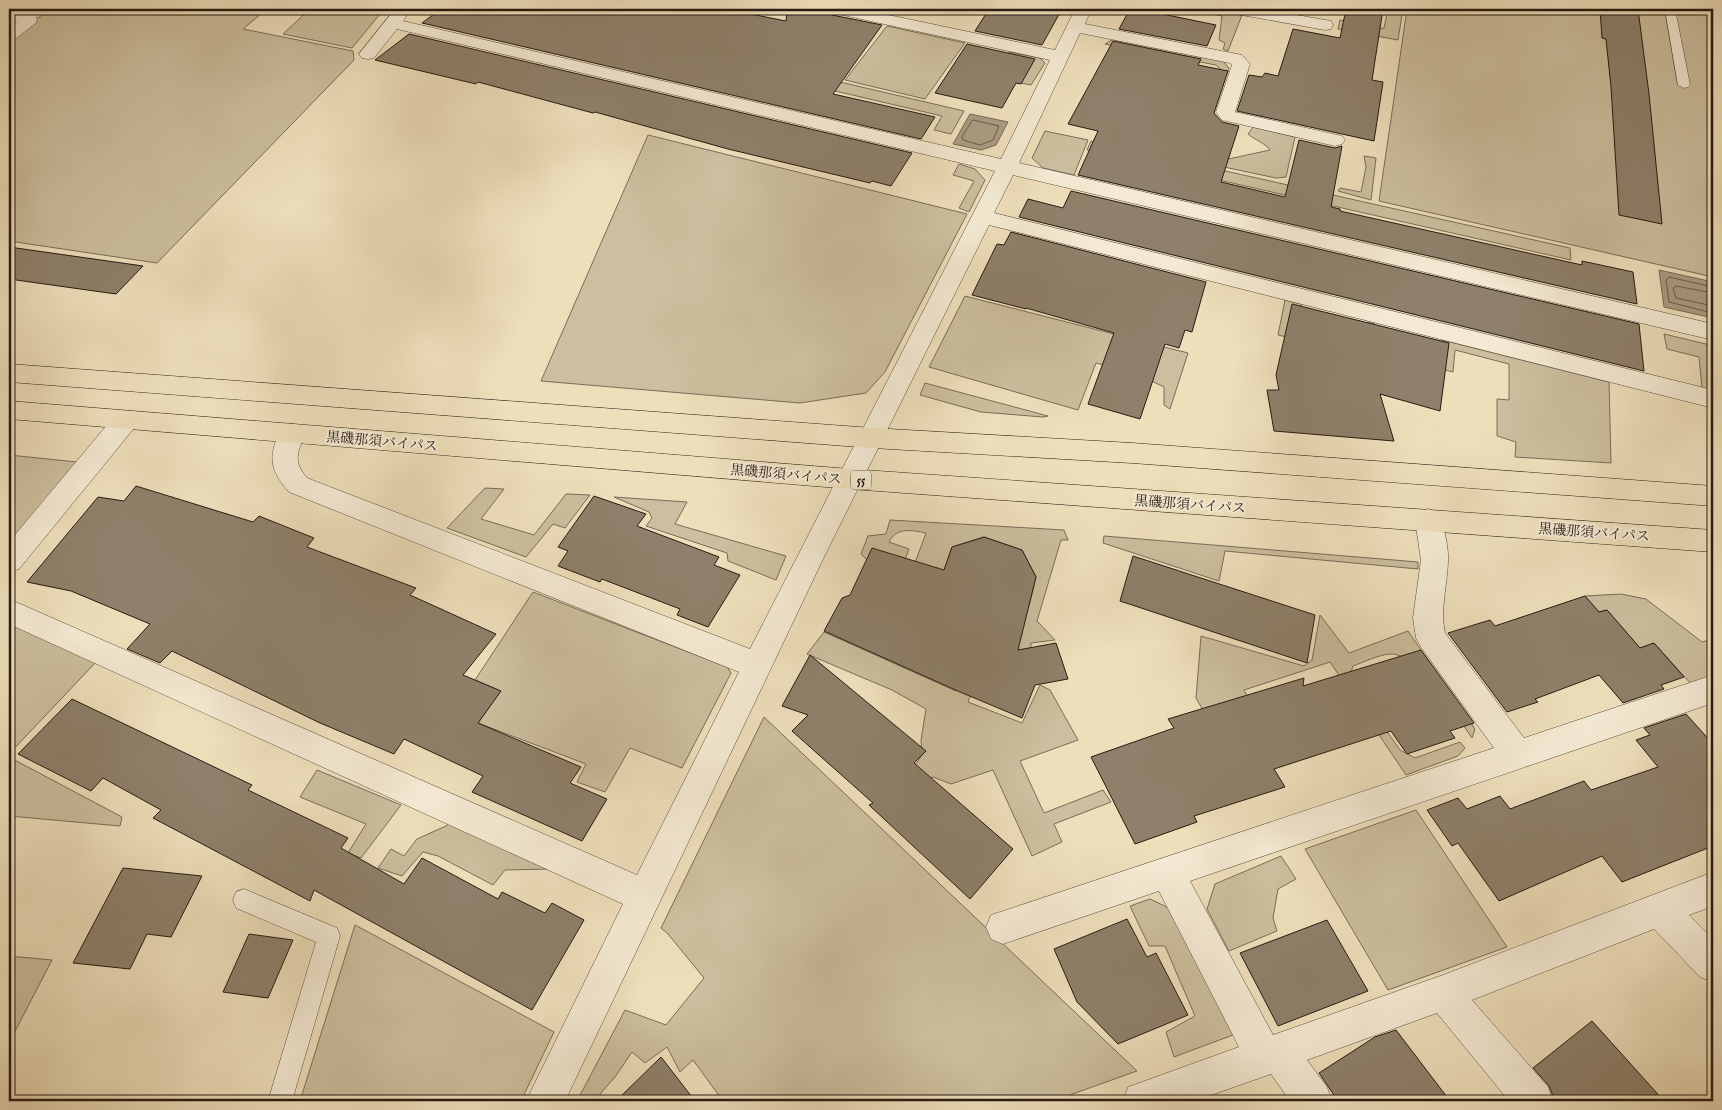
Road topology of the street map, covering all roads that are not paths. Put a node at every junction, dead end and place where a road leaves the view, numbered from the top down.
1 (838, 9) edge
2 (1236, 9) edge
3 (1670, 9) edge
4 (9, 16) edge
5 (398, 16) edge
6 (1079, 18) edge
7 (1325, 25) dead end
8 (9, 35) edge
9 (368, 54) dead end
10 (1061, 58) junction
11 (1684, 85) dead end
12 (1335, 140) dead end
13 (1007, 167) junction
14 (984, 217) junction
15 (1713, 332) edge
16 (9, 373) edge
17 (1713, 399) edge
18 (9, 410) edge
19 (126, 420) junction
20 (292, 433) junction
21 (872, 438) junction
22 (850, 479) junction
23 (1713, 496) edge
24 (1428, 520) junction
25 (1713, 541) edge
26 (9, 561) edge
27 (9, 611) edge
28 (758, 666) junction
29 (1713, 689) edge
30 (1517, 754) junction
31 (1167, 872) junction
32 (1713, 889) edge
33 (645, 896) junction
34 (244, 900) dead end
35 (1658, 909) junction
36 (1003, 928) dead end
37 (1713, 964) edge
38 (1443, 993) junction
39 (1271, 1054) junction
40 (280, 1101) edge
41 (545, 1101) edge
42 (1142, 1101) edge
43 (1312, 1101) edge
44 (1534, 1101) edge

1 - 10 street
2 - 7 street
3 - 11 lane
4 - 8 street
5 - 9 street
5 - 13 street
6 - 10 street
6 - 12 street
10 - 13 street
13 - 14 street
13 - 15 street
14 - 17 street
14 - 21 street
16 - 21 main road
18 - 19 main road, 黒磯那須バイパス / 55
19 - 20 main road, 黒磯那須バイパス / 55
19 - 26 street
20 - 22 main road, 黒磯那須バイパス / 55
20 - 28 street
21 - 22 street
21 - 23 main road
22 - 24 main road, 黒磯那須バイパス / 55
22 - 28 street
24 - 25 main road, 黒磯那須バイパス / 55
24 - 30 street
27 - 33 street
28 - 33 street
29 - 30 street
30 - 31 street
31 - 36 street
31 - 39 street
32 - 35 street
33 - 41 street
34 - 40 lane
35 - 37 street
35 - 38 street
38 - 39 street
38 - 44 street
39 - 42 street
39 - 43 street

